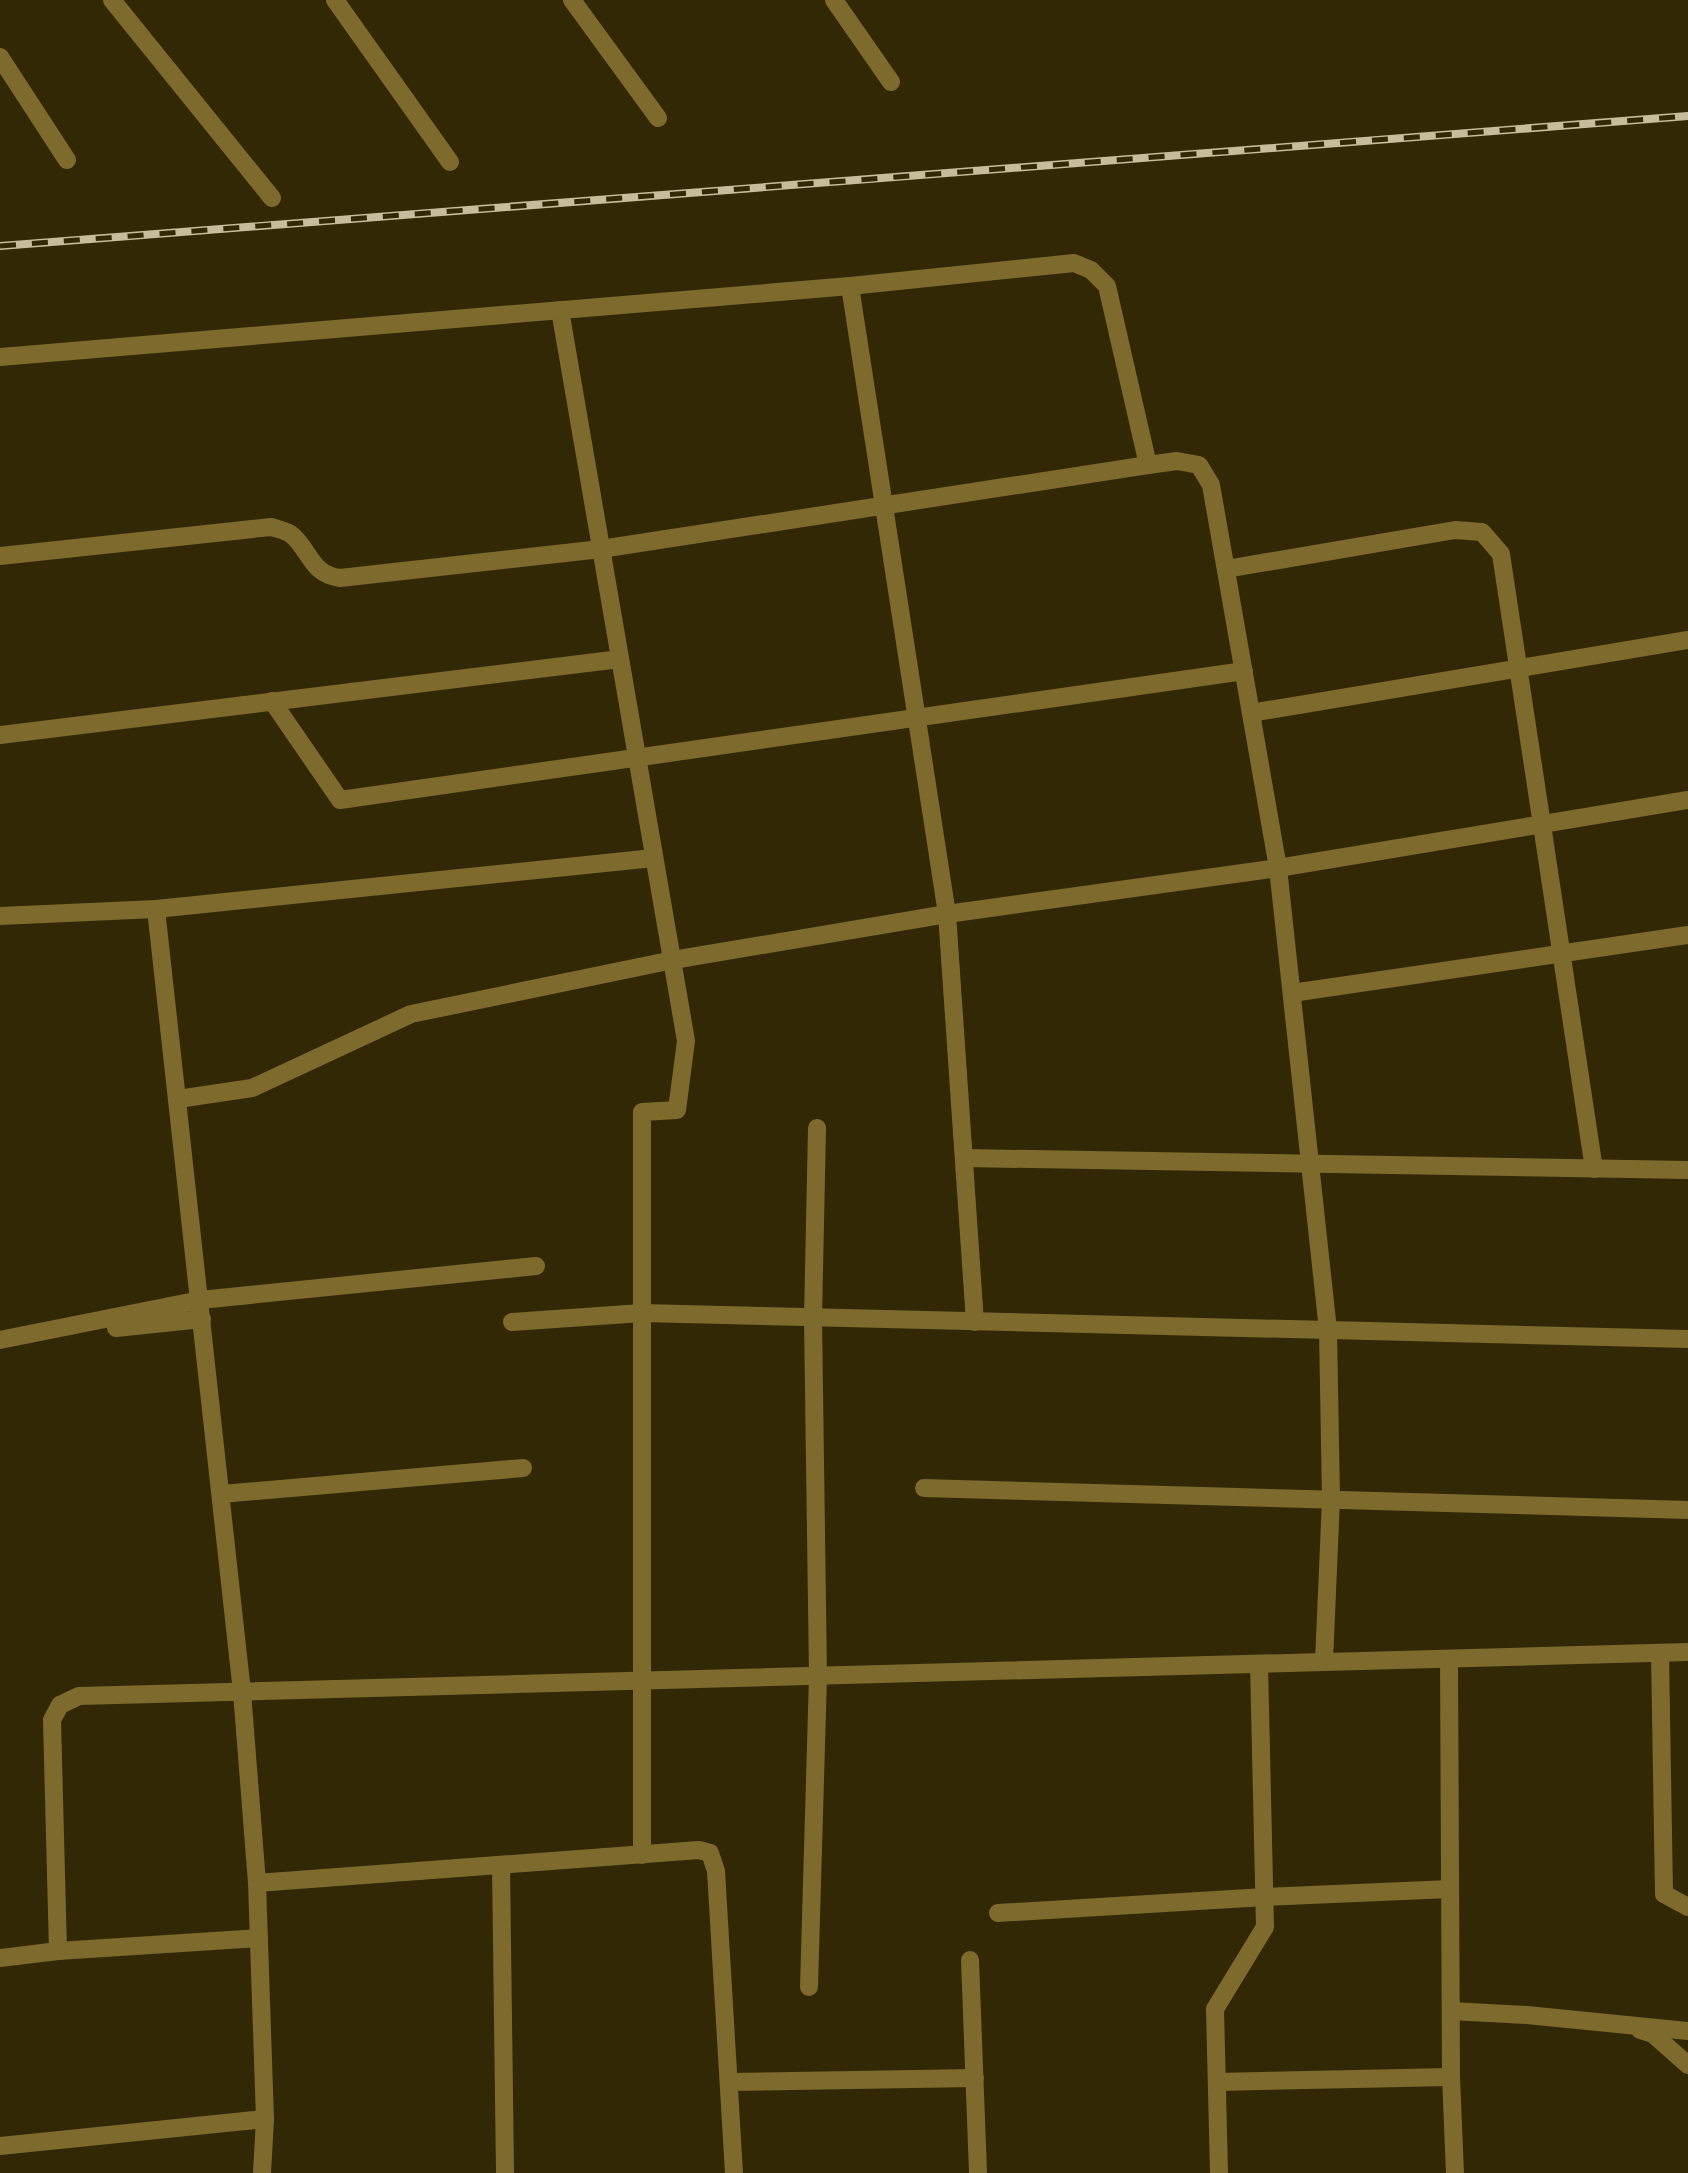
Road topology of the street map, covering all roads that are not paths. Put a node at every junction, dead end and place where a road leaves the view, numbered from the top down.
1 (111, 0) edge
2 (335, 0) edge
3 (572, 0) edge
4 (834, 0) edge
5 (0, 57) edge
6 (891, 82) dead end
7 (658, 118) dead end
8 (67, 160) dead end
9 (450, 162) dead end
10 (272, 198) dead end
11 (850, 286) junction
12 (560, 310) junction
13 (0, 357) edge
14 (1148, 465) junction
15 (884, 504) junction
16 (601, 549) junction
17 (0, 556) edge
18 (1226, 569) junction
19 (1688, 640) edge
20 (620, 659) junction
21 (1518, 669) junction
22 (1244, 671) junction
23 (272, 701) junction
24 (1251, 713) junction
25 (917, 718) junction
26 (0, 735) edge
27 (637, 757) junction
28 (1688, 800) edge
29 (1541, 824) junction
30 (654, 858) junction
31 (1278, 868) junction
32 (156, 909) junction
33 (947, 914) junction
34 (0, 916) edge
35 (1688, 935) edge
36 (1562, 954) junction
37 (673, 960) junction
38 (1292, 993) junction
39 (178, 1099) junction
40 (817, 1128) dead end
41 (964, 1158) junction
42 (1310, 1164) junction
43 (1594, 1169) junction
44 (1688, 1170) edge
45 (536, 1266) dead end
46 (200, 1300) junction
47 (642, 1313) junction
48 (813, 1318) junction
49 (202, 1319) junction
50 (512, 1322) dead end
51 (975, 1322) junction
52 (1328, 1330) junction
53 (19, 1338) junction
54 (1688, 1339) edge
55 (0, 1340) edge
56 (523, 1468) dead end
57 (924, 1488) dead end
58 (221, 1494) junction
59 (1331, 1499) junction
60 (1688, 1510) edge
61 (1660, 1653) junction
62 (1688, 1653) edge
63 (1449, 1659) junction
64 (1324, 1662) junction
65 (1259, 1664) junction
66 (818, 1676) junction
67 (642, 1681) junction
68 (242, 1692) junction
69 (642, 1855) junction
70 (501, 1865) junction
71 (257, 1883) junction
72 (1450, 1889) junction
73 (1265, 1897) junction
74 (1688, 1907) edge
75 (998, 1913) dead end
76 (258, 1938) junction
77 (58, 1951) junction
78 (0, 1958) edge
79 (970, 1960) dead end
80 (808, 1987) dead end
81 (1451, 2011) junction
82 (1617, 2023) junction
83 (1688, 2031) edge
84 (1688, 2064) edge
85 (1451, 2077) junction
86 (975, 2078) junction
87 (729, 2082) junction
88 (1217, 2082) junction
89 (265, 2119) junction
90 (0, 2146) edge
91 (262, 2173) edge
92 (505, 2173) edge
93 (734, 2173) edge
94 (978, 2173) edge
95 (1219, 2173) edge
96 (1455, 2173) edge

1 - 10 street
2 - 9 street
3 - 7 street
4 - 6 street
5 - 8 street
11 - 12 street
11 - 14 street
11 - 15 street
12 - 13 street
12 - 16 street
14 - 15 street
14 - 18 street
15 - 16 street
15 - 25 street
16 - 17 street
16 - 20 street
18 - 21 street
18 - 22 street
19 - 21 street
20 - 23 street
20 - 27 street
21 - 24 street
21 - 29 street
22 - 24 street
22 - 25 street
23 - 26 street
23 - 27 street
24 - 31 street
25 - 27 street
25 - 33 street
27 - 30 street
28 - 29 street
29 - 31 street
29 - 36 street
30 - 32 street
30 - 37 street
31 - 33 street
31 - 38 street
32 - 34 street
32 - 39 street
33 - 37 street
33 - 41 street
35 - 36 street
36 - 38 street
36 - 43 street
37 - 39 street
37 - 47 street
38 - 42 street
39 - 46 street
40 - 48 street
41 - 42 street
41 - 51 street
42 - 43 street
42 - 52 street
43 - 44 street
45 - 46 street
46 - 49 street
46 - 53 street
47 - 48 street
47 - 50 street
47 - 67 street
48 - 51 street
48 - 66 street
49 - 53 street
49 - 58 street
51 - 52 street
52 - 54 street
52 - 59 street
53 - 55 street
56 - 58 street
57 - 59 street
58 - 68 street
59 - 60 street
59 - 64 street
61 - 62 street
61 - 63 street
61 - 74 street
63 - 64 street
63 - 72 street
64 - 65 street
65 - 66 street
65 - 73 street
66 - 67 street
66 - 80 street
67 - 68 street
67 - 69 street
68 - 71 street
68 - 77 street
69 - 70 street
69 - 87 street
70 - 71 street
70 - 92 street
71 - 76 street
72 - 73 street
72 - 81 street
73 - 75 street
73 - 88 street
76 - 77 street
76 - 89 street
77 - 78 street
79 - 86 street
81 - 82 street
81 - 85 street
82 - 83 street
82 - 84 street
85 - 88 street
85 - 96 street
86 - 87 street
86 - 94 street
87 - 93 street
88 - 95 street
89 - 90 street
89 - 91 street

